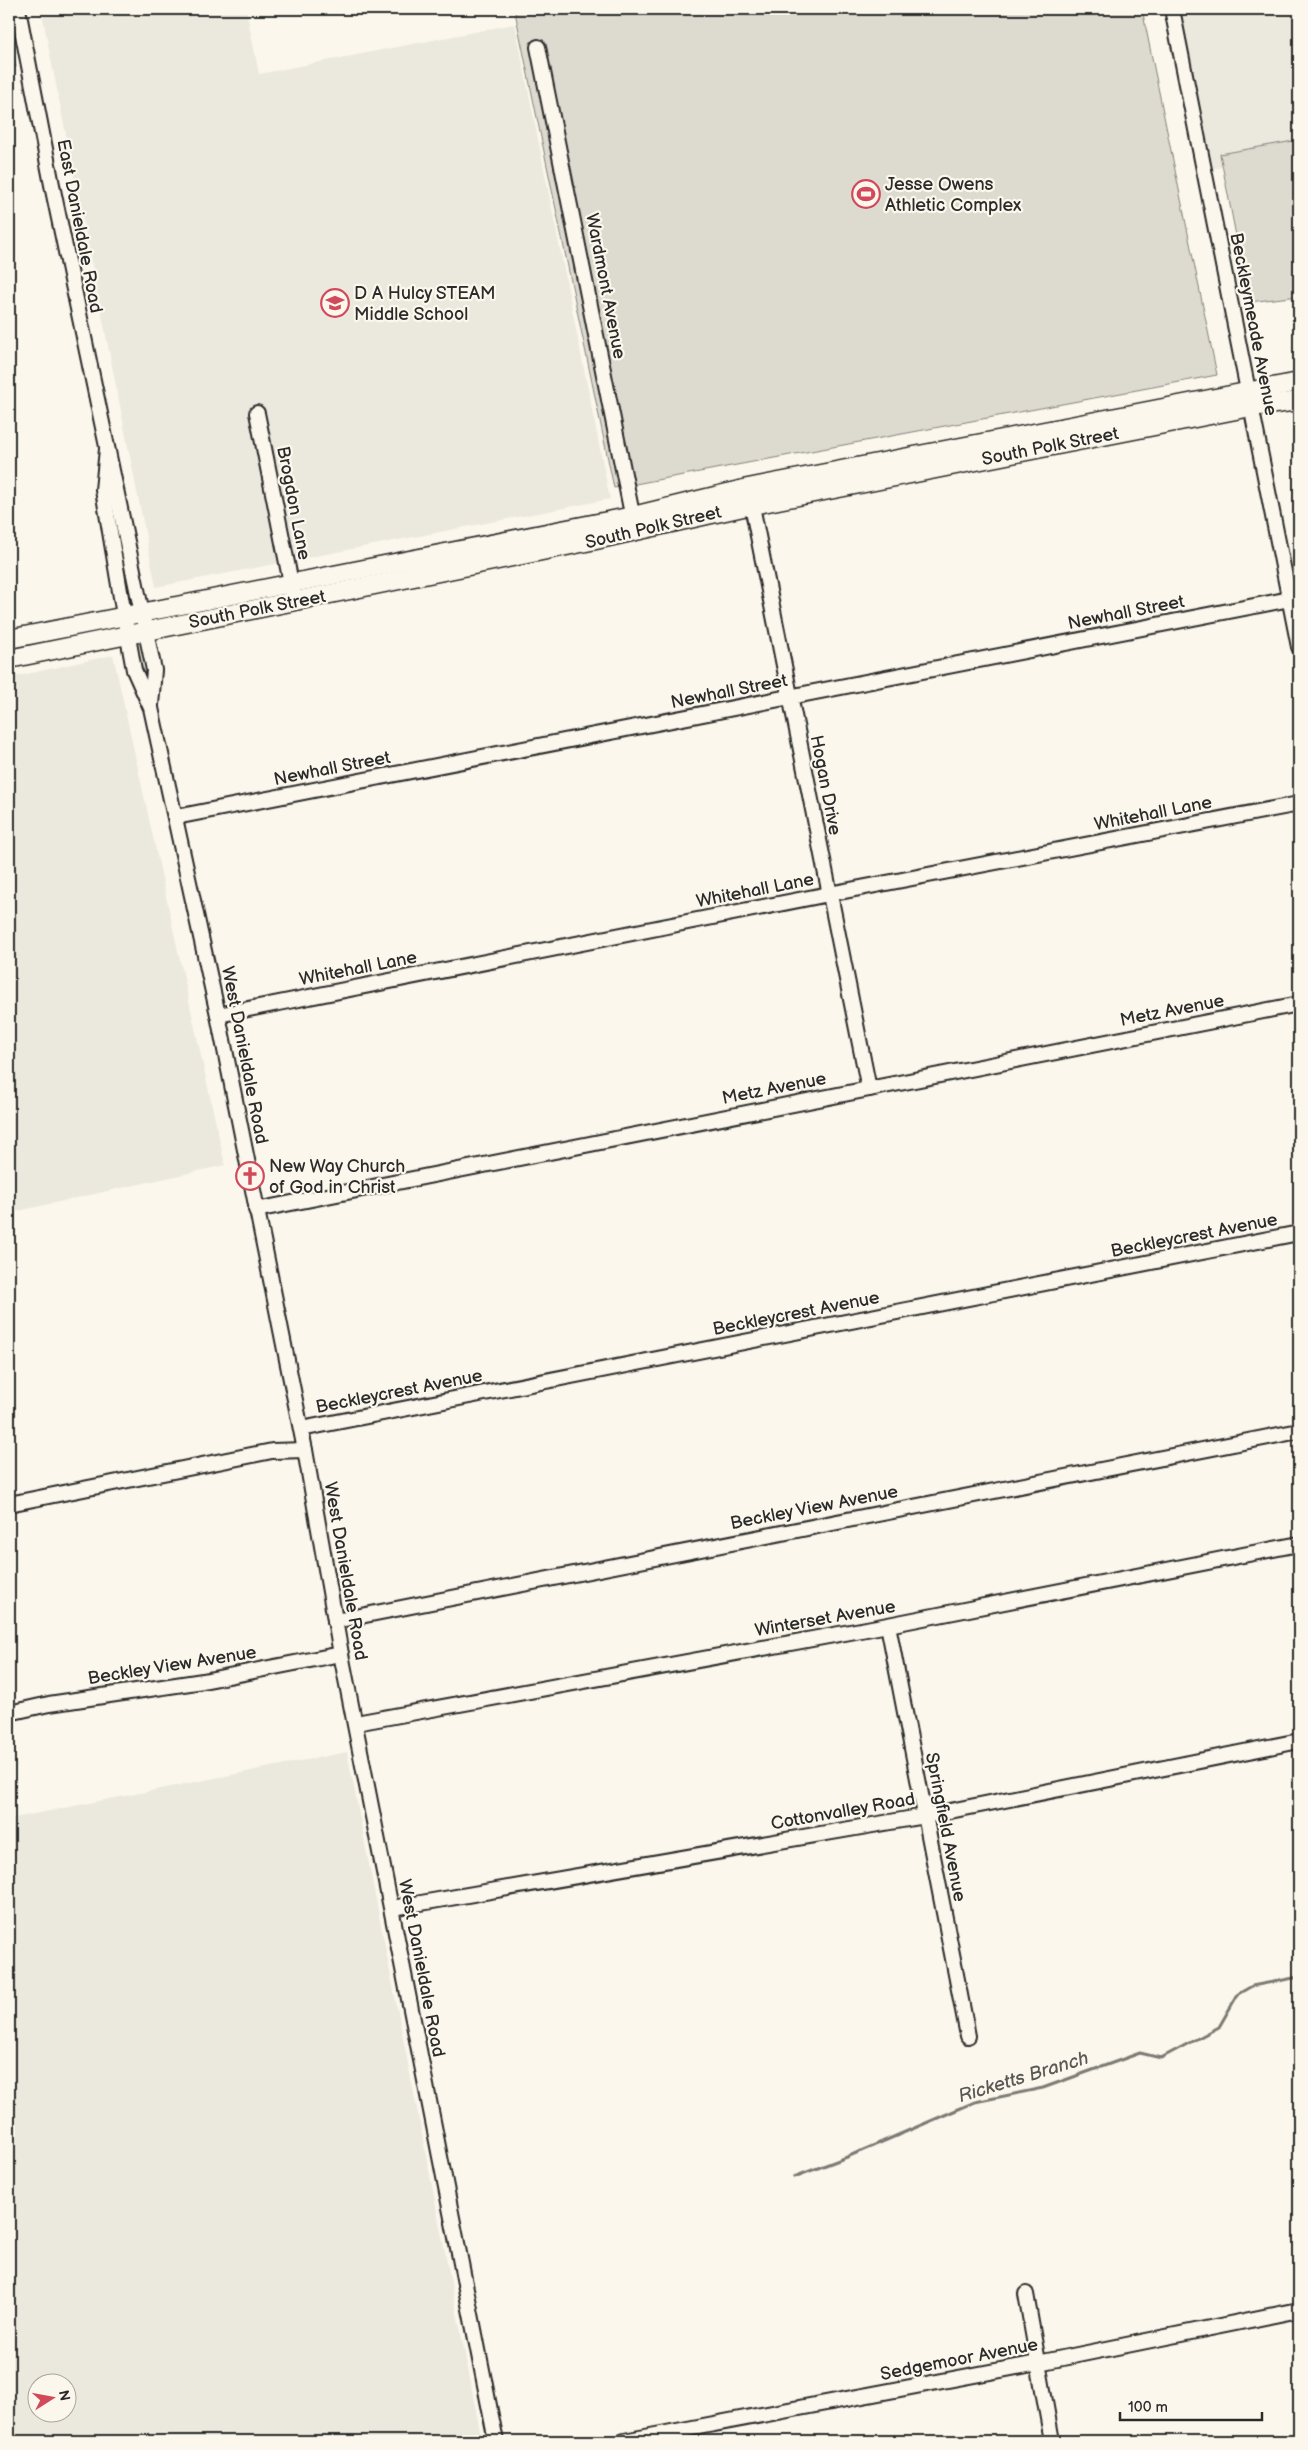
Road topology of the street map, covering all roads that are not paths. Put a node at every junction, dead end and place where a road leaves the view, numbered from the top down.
1 (18, 9) edge
2 (1172, 9) edge
3 (538, 47) dead end
4 (1299, 382) edge
5 (1250, 398) junction
6 (1299, 401) edge
7 (257, 413) dead end
8 (107, 450) junction
9 (750, 496) junction
10 (634, 524) junction
11 (541, 542) junction
12 (427, 556) junction
13 (431, 573) junction
14 (291, 583) junction
15 (1290, 599) junction
16 (295, 601) junction
17 (142, 612) junction
18 (124, 615) junction
19 (145, 630) junction
20 (128, 634) junction
21 (9, 639) edge
22 (1299, 647) edge
23 (9, 659) edge
24 (790, 698) junction
25 (151, 708) junction
26 (1299, 804) edge
27 (176, 817) junction
28 (828, 894) junction
29 (1299, 1004) edge
30 (218, 1015) junction
31 (869, 1089) junction
32 (256, 1210) junction
33 (1299, 1233) edge
34 (301, 1429) junction
35 (1299, 1431) edge
36 (305, 1450) junction
37 (9, 1504) edge
38 (1299, 1544) edge
39 (335, 1621) junction
40 (888, 1625) junction
41 (341, 1654) junction
42 (9, 1713) edge
43 (356, 1723) junction
44 (1299, 1741) edge
45 (925, 1816) junction
46 (392, 1908) junction
47 (968, 2036) dead end
48 (1026, 2294) dead end
49 (1299, 2310) edge
50 (1038, 2363) junction
51 (496, 2441) edge
52 (624, 2441) edge
53 (1052, 2441) edge

1 - 8 street, East Danieldale Road
2 - 5 street, Beckleymeade Avenue
3 - 10 street, Wardmont Avenue
4 - 5 main road, South Polk Street
5 - 6 main road, South Polk Street
5 - 9 main road, South Polk Street
5 - 15 street, Beckleymeade Avenue
7 - 14 street, Brogdon Lane
8 - 17 street, East Danieldale Road
8 - 18 street, East Danieldale Road
9 - 10 main road, South Polk Street
9 - 24 street, Hogan Drive
10 - 11 main road, South Polk Street
11 - 12 main road, South Polk Street
11 - 13 main road, South Polk Street
12 - 13 main road
12 - 14 main road, South Polk Street
13 - 16 main road, South Polk Street
14 - 16 street, Brogdon Lane
14 - 17 main road, South Polk Street
15 - 22 street, Beckleymeade Avenue
15 - 24 street, Newhall Street
16 - 19 main road, South Polk Street
17 - 18 main road, South Polk Street
17 - 19 street, West Danieldale Road
18 - 20 street, West Danieldale Road
18 - 21 main road, South Polk Street
19 - 20 main road, South Polk Street
19 - 25 street, West Danieldale Road
20 - 23 main road, South Polk Street
20 - 25 street, West Danieldale Road
24 - 27 street, Newhall Street
24 - 28 street, Hogan Drive
25 - 27 street, West Danieldale Road
26 - 28 street, Whitehall Lane
27 - 30 street, West Danieldale Road
28 - 30 street, Whitehall Lane
28 - 31 street, Hogan Drive
29 - 31 street, Metz Avenue
30 - 32 street, West Danieldale Road
31 - 32 street, Metz Avenue
32 - 34 street, West Danieldale Road
33 - 34 street, Beckleycrest Avenue
34 - 36 street, West Danieldale Road
35 - 39 street, Beckley View Avenue
36 - 37 street
36 - 39 street, West Danieldale Road
38 - 40 street, Winterset Avenue
39 - 41 street, West Danieldale Road
40 - 43 street, Winterset Avenue
40 - 45 street, Springfield Avenue
41 - 42 street, Beckley View Avenue
41 - 43 street, West Danieldale Road
43 - 46 street, West Danieldale Road
44 - 45 street, Cottonvalley Road
45 - 46 street, Cottonvalley Road
45 - 47 street, Springfield Avenue
46 - 51 street, West Danieldale Road
48 - 50 street
49 - 50 street, Sedgemoor Avenue
50 - 52 street, Sedgemoor Avenue
50 - 53 street

